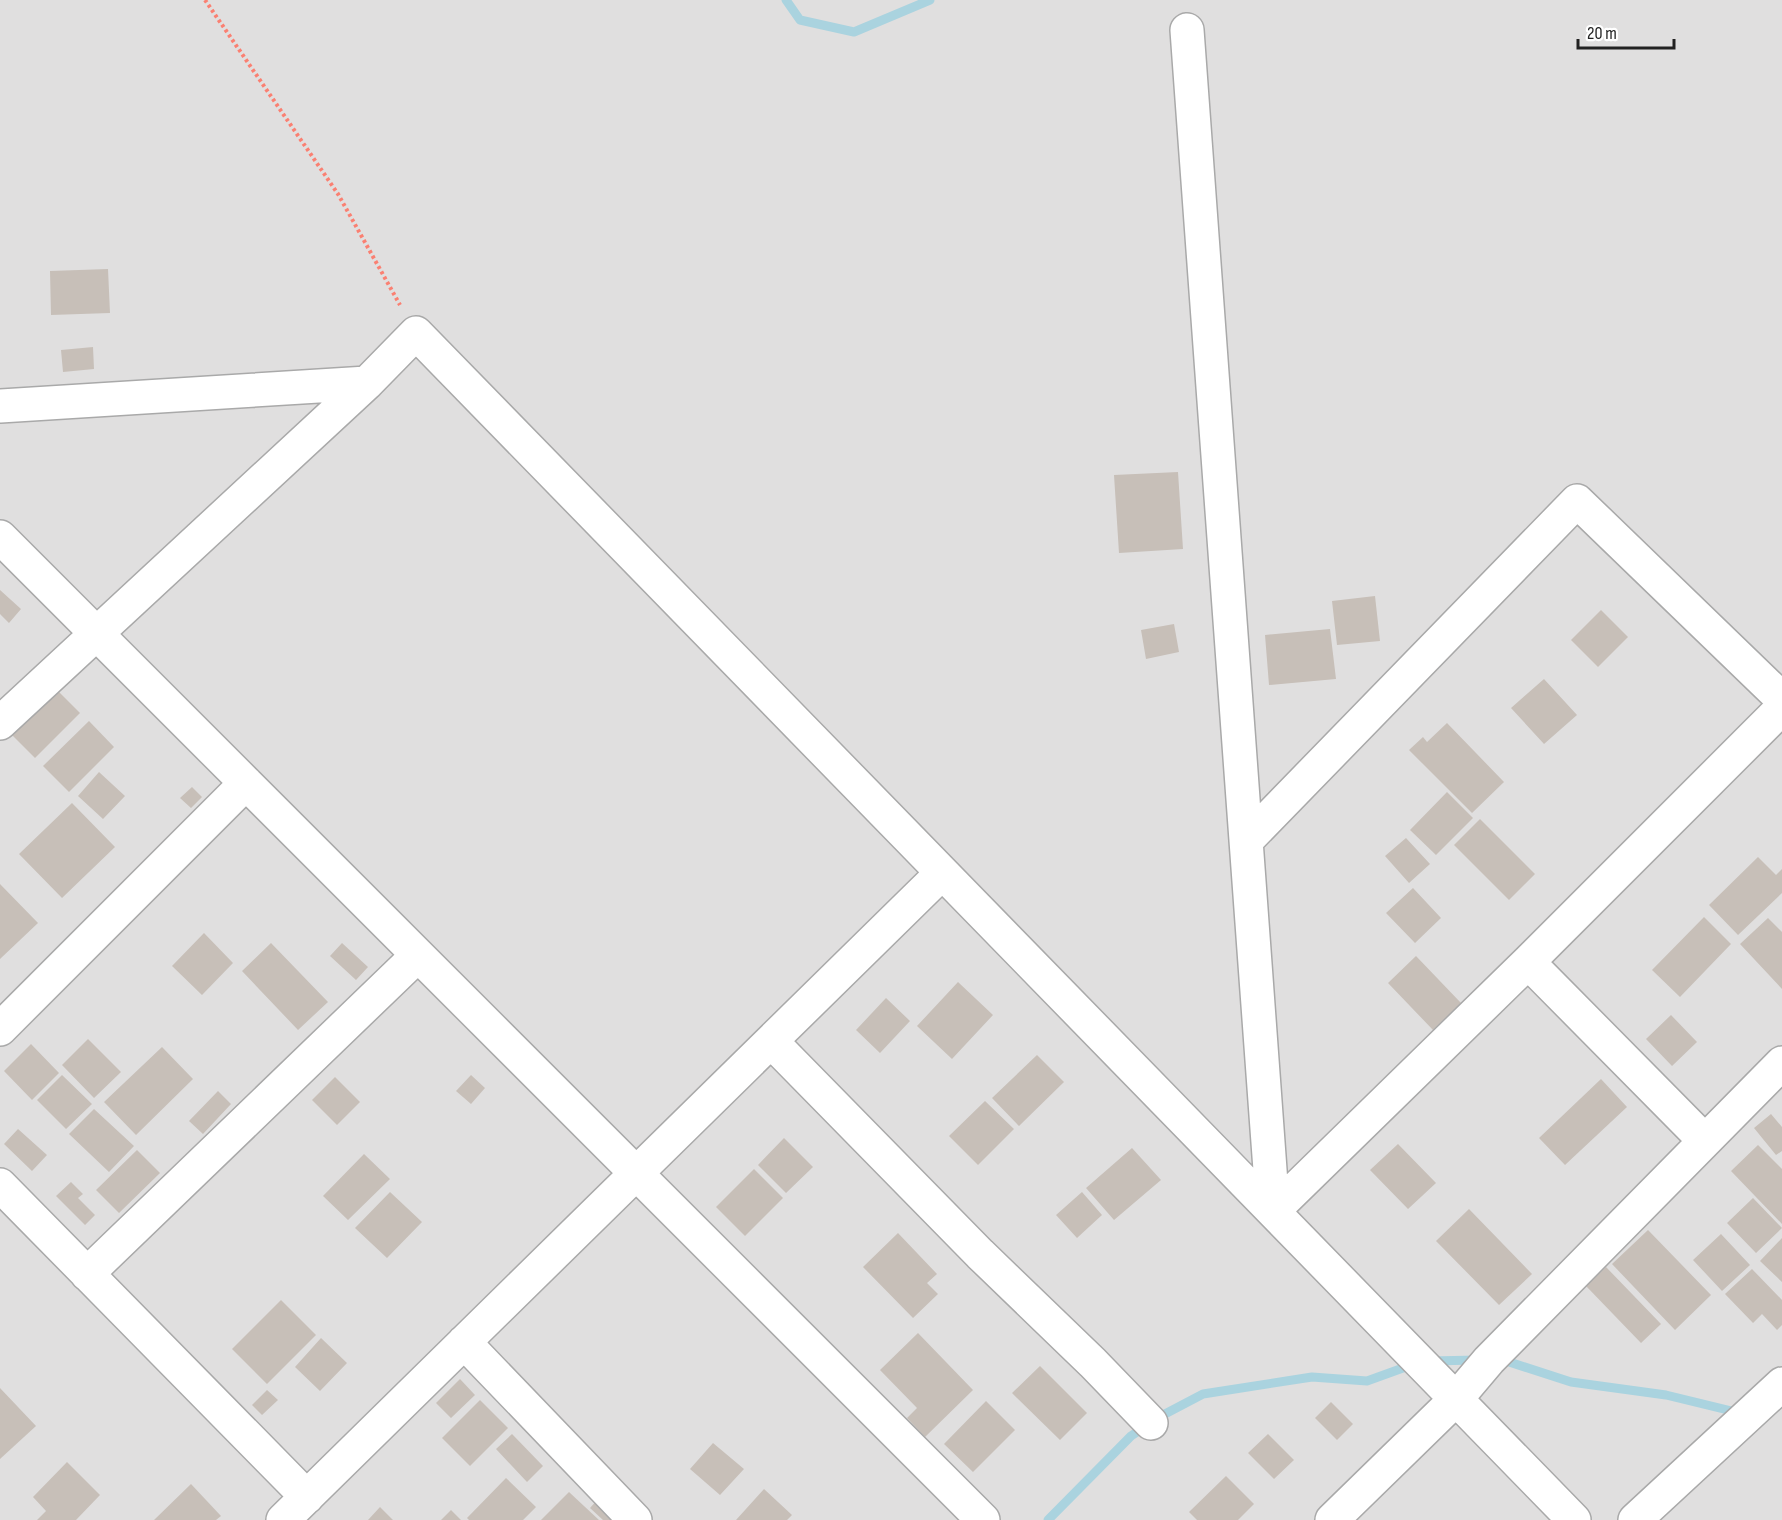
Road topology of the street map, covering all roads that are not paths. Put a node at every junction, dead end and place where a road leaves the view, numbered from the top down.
1 (1187, 30) dead end
2 (367, 383) junction
3 (0, 406) edge
4 (0, 537) edge
5 (97, 633) junction
6 (1782, 699) edge
7 (1782, 708) edge
8 (0, 723) edge
9 (246, 783) junction
10 (1246, 841) junction
11 (942, 873) junction
12 (418, 955) junction
13 (1528, 962) junction
14 (0, 1029) edge
15 (771, 1041) junction
16 (1782, 1063) edge
17 (1705, 1141) junction
18 (636, 1173) junction
19 (0, 1185) edge
20 (1273, 1211) junction
21 (87, 1274) junction
22 (464, 1342) junction
23 (1782, 1384) edge
24 (1456, 1399) junction
25 (1151, 1423) dead end
26 (307, 1497) junction
27 (283, 1520) edge
28 (635, 1520) edge
29 (983, 1520) edge
30 (1332, 1520) edge
31 (1574, 1520) edge
32 (1635, 1520) edge

1 - 10 street
2 - 3 street
2 - 5 street
2 - 11 street
4 - 5 street
5 - 8 street
5 - 9 street
6 - 10 street
7 - 13 street
9 - 12 street
9 - 14 street
10 - 20 street
11 - 15 street
11 - 20 street
12 - 18 street
12 - 21 street
13 - 17 street
13 - 20 street
15 - 18 street
15 - 25 street
16 - 17 street
17 - 24 street
18 - 22 street
18 - 29 street
19 - 21 street
20 - 24 street
21 - 26 street
22 - 26 street
22 - 28 street
23 - 32 street
24 - 30 street
24 - 31 street
26 - 27 street

